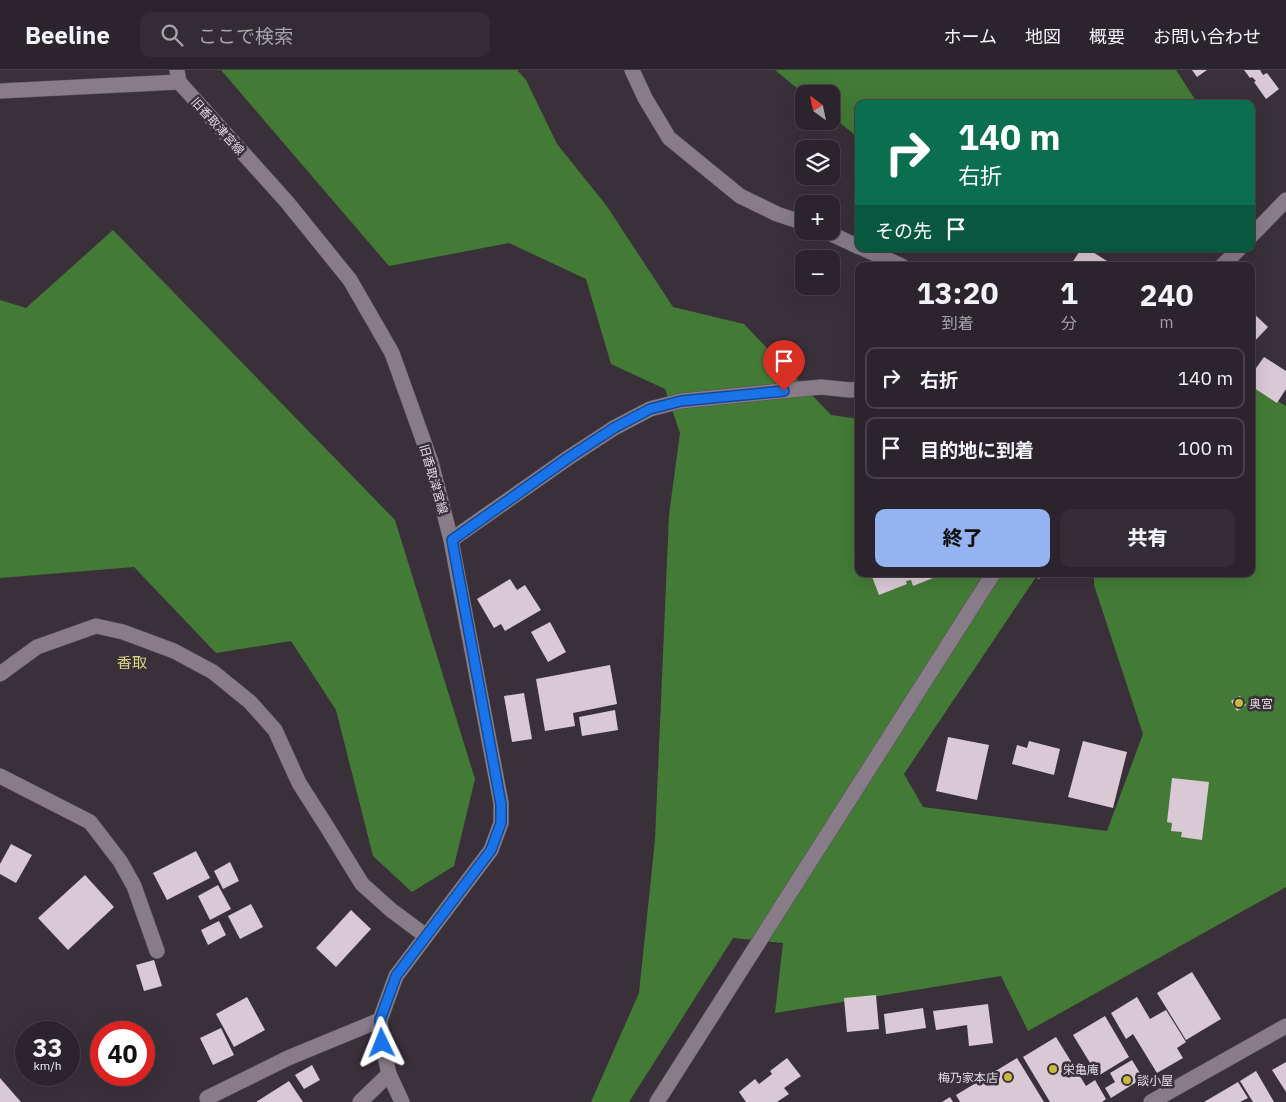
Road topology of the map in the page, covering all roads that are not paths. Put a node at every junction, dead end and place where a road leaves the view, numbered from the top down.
1 (632, 70) edge
2 (178, 76) edge
3 (0, 91) edge
4 (1286, 200) edge
5 (795, 220) edge
6 (1255, 232) edge
7 (840, 238) edge
8 (855, 244) edge
9 (871, 252) edge
10 (1236, 252) edge
11 (893, 262) edge
12 (1226, 262) edge
13 (855, 389) edge
14 (452, 540) junction
15 (991, 577) edge
16 (0, 674) edge
17 (0, 776) edge
18 (426, 936) junction
19 (157, 951) dead end
20 (380, 1020) junction
21 (1286, 1026) edge
22 (389, 1074) junction
23 (207, 1098) dead end
24 (360, 1102) edge
25 (402, 1102) edge
26 (657, 1102) edge
27 (1151, 1102) edge

1 - 5 street
2 - 3 street
2 - 14 street, 旧香取津宮線
4 - 6 street
7 - 8 street
9 - 11 street
10 - 12 street
13 - 14 street
14 - 18 street, 旧香取津宮線
15 - 26 street
16 - 18 street
17 - 19 street
18 - 20 street, 旧香取津宮線
20 - 22 street, 旧香取津宮線
20 - 23 street
21 - 27 street
22 - 24 street
22 - 25 street, 旧香取津宮線

